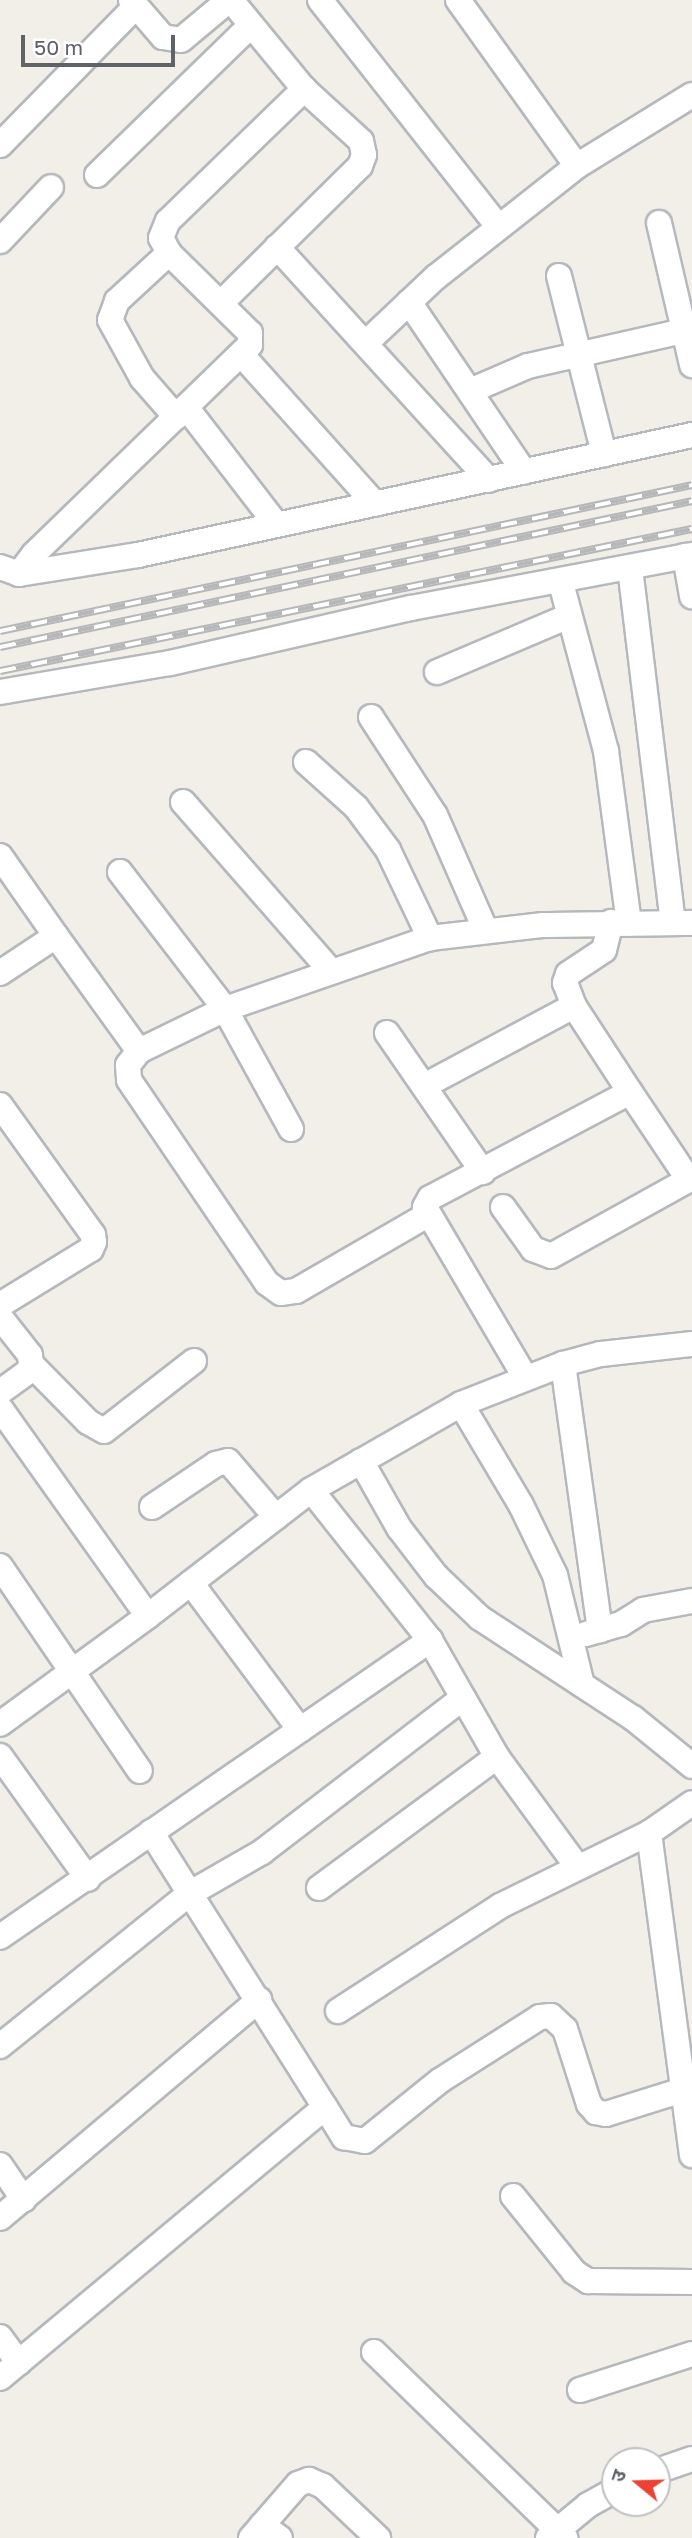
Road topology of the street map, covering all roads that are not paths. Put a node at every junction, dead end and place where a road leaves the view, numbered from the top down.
1 (230, 0) edge
2 (320, 0) edge
3 (458, 0) edge
4 (133, 3) edge
5 (248, 27) junction
6 (304, 89) junction
7 (692, 95) edge
8 (0, 145) edge
9 (577, 166) junction
10 (97, 175) dead end
11 (51, 187) dead end
12 (659, 223) dead end
13 (498, 226) junction
14 (0, 241) edge
15 (277, 247) junction
16 (169, 253) junction
17 (559, 276) dead end
18 (409, 302) junction
19 (221, 303) junction
20 (688, 330) edge
21 (367, 342) junction
22 (241, 354) junction
23 (582, 354) junction
24 (692, 365) edge
25 (470, 391) junction
26 (181, 412) junction
27 (692, 435) edge
28 (604, 454) junction
29 (524, 471) junction
30 (489, 480) junction
31 (374, 504) junction
32 (276, 524) junction
33 (689, 556) edge
34 (630, 568) junction
35 (10, 570) edge
36 (561, 583) junction
37 (692, 596) edge
38 (569, 616) junction
39 (437, 673) dead end
40 (0, 692) edge
41 (371, 717) dead end
42 (306, 762) dead end
43 (183, 802) dead end
44 (0, 856) edge
45 (120, 872) dead end
46 (682, 922) edge
47 (620, 923) junction
48 (485, 929) junction
49 (56, 936) junction
50 (430, 938) junction
51 (331, 971) junction
52 (0, 974) edge
53 (574, 1006) junction
54 (225, 1009) junction
55 (387, 1033) dead end
56 (139, 1051) junction
57 (424, 1086) junction
58 (630, 1092) junction
59 (0, 1105) edge
60 (292, 1129) dead end
61 (483, 1171) junction
62 (691, 1179) edge
63 (503, 1207) dead end
64 (427, 1215) junction
65 (0, 1305) edge
66 (0, 1317) edge
67 (692, 1344) edge
68 (194, 1361) dead end
69 (31, 1364) junction
70 (563, 1364) junction
71 (525, 1377) junction
72 (0, 1392) edge
73 (461, 1404) junction
74 (0, 1408) edge
75 (361, 1461) junction
76 (311, 1490) junction
77 (152, 1507) dead end
78 (276, 1517) junction
79 (0, 1566) edge
80 (191, 1583) junction
81 (692, 1601) edge
82 (148, 1616) junction
83 (600, 1630) junction
84 (572, 1638) junction
85 (430, 1640) junction
86 (76, 1672) junction
87 (582, 1685) junction
88 (463, 1698) junction
89 (0, 1724) edge
90 (300, 1730) junction
91 (0, 1756) edge
92 (497, 1757) junction
93 (692, 1766) edge
94 (140, 1772) dead end
95 (692, 1803) edge
96 (151, 1832) junction
97 (649, 1833) junction
98 (576, 1866) junction
99 (88, 1879) junction
100 (318, 1888) dead end
101 (190, 1894) junction
102 (0, 1937) edge
103 (259, 2000) junction
104 (338, 2011) dead end
105 (0, 2046) edge
106 (689, 2088) edge
107 (325, 2107) junction
108 (692, 2155) edge
109 (0, 2165) edge
110 (513, 2196) dead end
111 (24, 2200) junction
112 (0, 2218) edge
113 (692, 2282) edge
114 (0, 2337) edge
115 (374, 2352) dead end
116 (692, 2354) edge
117 (9, 2371) edge
118 (580, 2390) dead end
119 (692, 2459) edge
120 (671, 2466) edge
121 (601, 2501) edge
122 (264, 2534) edge
123 (557, 2535) edge
124 (378, 2538) edge

1 - 4 street
1 - 5 street
2 - 13 street
3 - 9 street
4 - 8 street
5 - 6 street
5 - 10 street
6 - 15 street
6 - 16 street
7 - 9 street
9 - 13 street
11 - 14 street
12 - 20 street
13 - 18 street
15 - 19 street
15 - 21 street
16 - 19 street
16 - 26 street
17 - 23 street
18 - 21 street
18 - 25 street
19 - 22 street
20 - 23 street
20 - 24 street
21 - 30 street
22 - 26 street
22 - 31 street
23 - 25 street
23 - 28 street
25 - 29 street
26 - 32 street
26 - 35 street
27 - 28 street
28 - 29 street
29 - 30 street
30 - 31 street
31 - 32 street
32 - 35 street
33 - 34 street
33 - 37 street
34 - 36 street
34 - 46 street
36 - 38 street
36 - 40 street
38 - 39 street
38 - 47 street
41 - 48 street
42 - 50 street
43 - 51 street
44 - 49 street
45 - 54 street
46 - 47 street
47 - 48 street
47 - 53 street
48 - 50 street
49 - 52 street
49 - 56 street
50 - 51 street
51 - 54 street
53 - 57 street
53 - 58 street
54 - 56 street
54 - 60 street
55 - 57 street
56 - 64 street
57 - 61 street
58 - 61 street
58 - 62 street
59 - 65 street
61 - 64 street
62 - 63 street
64 - 71 street
66 - 69 street
67 - 70 street
68 - 69 street
69 - 72 street
70 - 71 street
70 - 83 street
71 - 73 street
73 - 75 street
73 - 84 street
74 - 82 street
75 - 76 street
75 - 87 street
76 - 78 street
76 - 85 street
77 - 78 street
78 - 80 street
79 - 86 street
80 - 82 street
80 - 90 street
81 - 83 street
82 - 86 street
83 - 84 street
84 - 87 street
85 - 88 street
85 - 90 street
86 - 89 street
86 - 94 street
87 - 93 street
88 - 92 street
88 - 101 street
90 - 96 street
91 - 99 street
92 - 98 street
92 - 100 street
95 - 97 street
96 - 99 street
96 - 101 street
97 - 98 street
97 - 106 street
98 - 104 street
99 - 102 street
101 - 103 street
101 - 105 street
103 - 107 street
103 - 111 street
106 - 107 street
106 - 108 street
107 - 117 street
109 - 111 street
110 - 113 street
111 - 112 street
114 - 117 street
115 - 123 street
116 - 118 street
119 - 120 street
121 - 123 street
122 - 124 street

